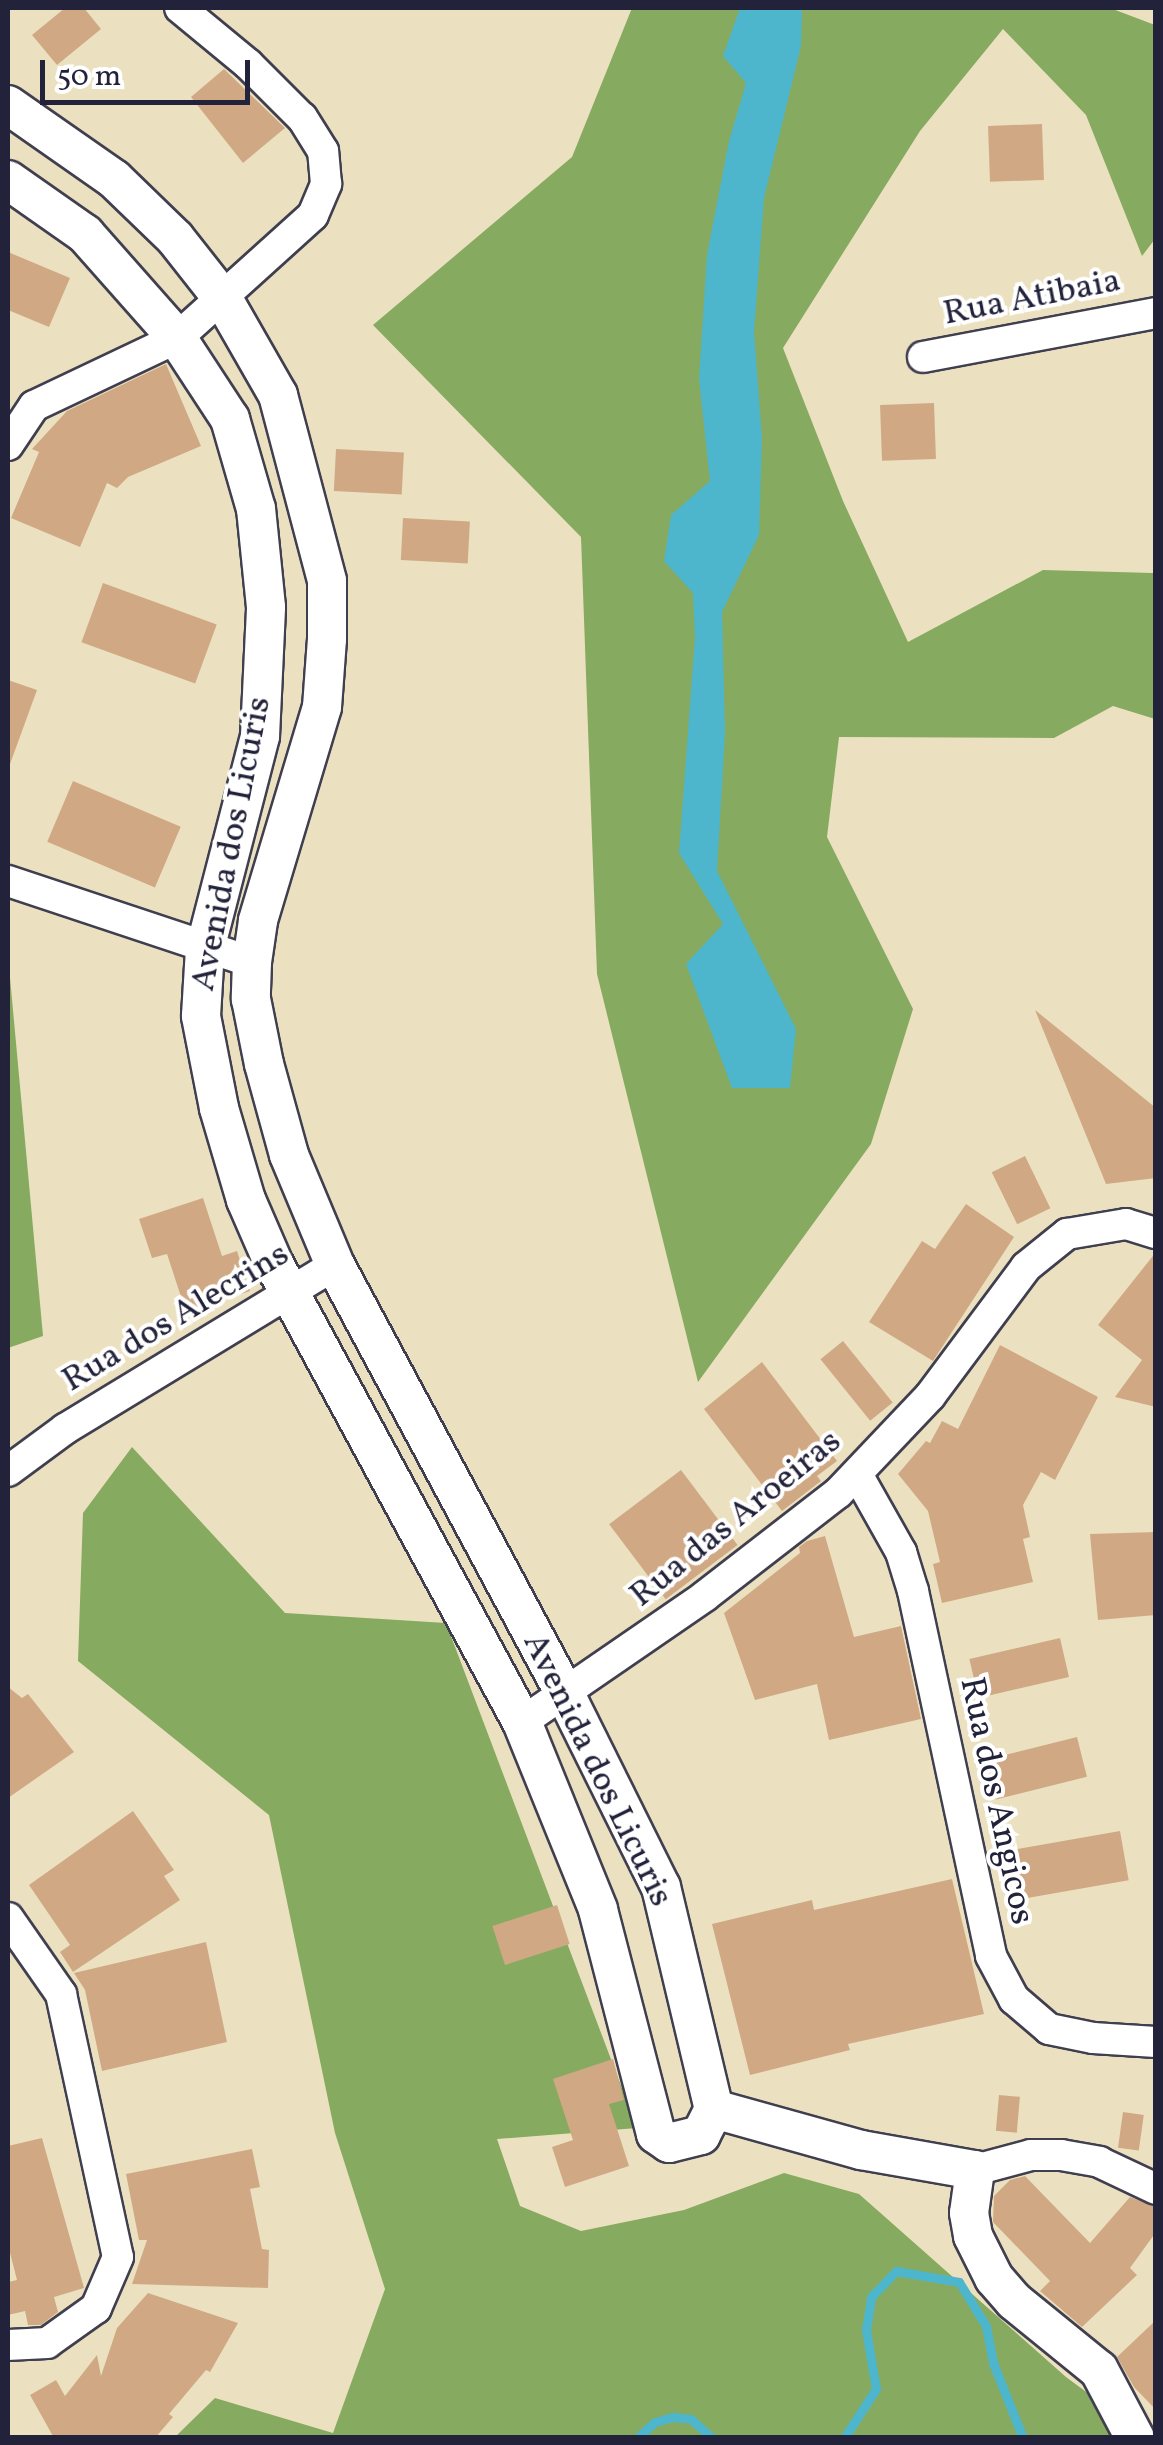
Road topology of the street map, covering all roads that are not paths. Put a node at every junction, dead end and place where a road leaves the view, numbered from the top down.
1 (180, 8) edge
2 (8, 105) edge
3 (8, 180) edge
4 (223, 299) junction
5 (1156, 312) edge
6 (177, 338) junction
7 (923, 357) dead end
8 (8, 445) edge
9 (8, 881) edge
10 (205, 949) junction
11 (252, 962) junction
12 (1156, 1233) edge
13 (335, 1265) junction
14 (289, 1293) junction
15 (8, 1472) edge
16 (857, 1474) junction
17 (566, 1696) junction
18 (522, 1722) junction
19 (8, 1918) edge
20 (1156, 2042) edge
21 (714, 2109) junction
22 (975, 2170) junction
23 (1156, 2189) edge
24 (8, 2345) edge
25 (1135, 2438) edge

1 - 4 street
2 - 4 street, Avenida dos Licuris
3 - 6 street, Avenida dos Licuris
4 - 6 street
4 - 11 street, Avenida dos Licuris
5 - 7 street, Rua Atibaia
6 - 8 street
6 - 10 street, Avenida dos Licuris
9 - 10 street
10 - 11 street
10 - 14 street, Avenida dos Licuris
11 - 13 street, Avenida dos Licuris
12 - 16 street, Rua das Aroeiras
13 - 14 street, Rua dos Alecrins
13 - 17 street, Avenida dos Licuris
14 - 15 street, Rua dos Alecrins
14 - 18 street, Avenida dos Licuris
16 - 17 street, Rua das Aroeiras
16 - 20 street, Rua dos Angicos
17 - 18 street, Rua das Aroeiras
17 - 21 street, Avenida dos Licuris
18 - 21 street, Avenida dos Licuris
19 - 24 street
21 - 22 street
22 - 23 street
22 - 25 street

